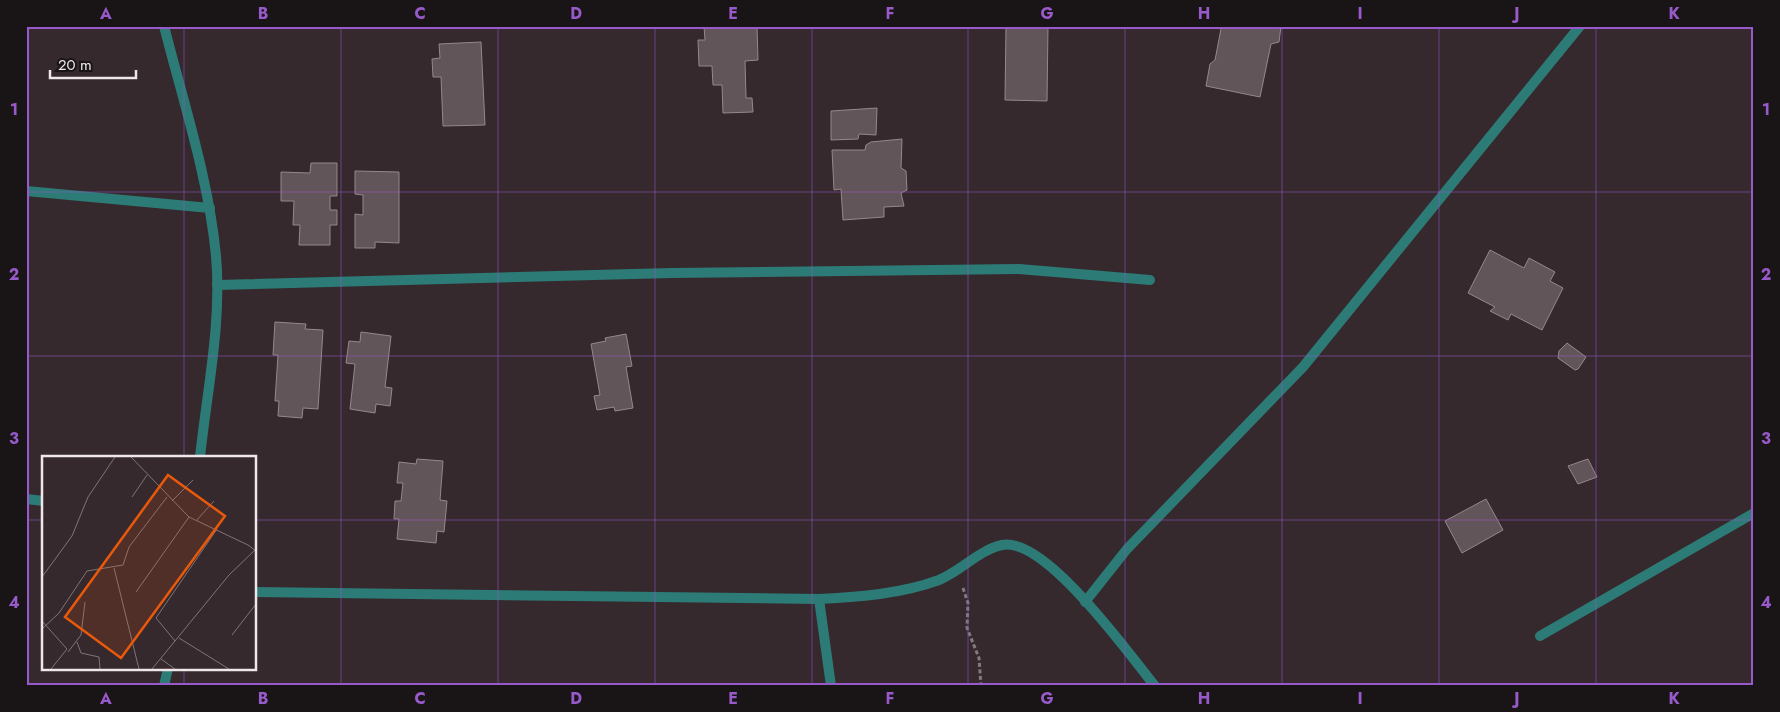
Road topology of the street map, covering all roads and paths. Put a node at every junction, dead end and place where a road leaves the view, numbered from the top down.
1 (164, 26) edge
2 (1580, 26) edge
3 (26, 191) edge
4 (210, 208) junction
5 (1150, 280) dead end
6 (217, 285) junction
7 (200, 456) edge
8 (26, 499) edge
9 (42, 501) edge
10 (1754, 513) edge
11 (958, 571) junction
12 (256, 592) edge
13 (819, 599) junction
14 (1085, 602) junction
15 (1540, 636) dead end
16 (168, 670) edge
17 (164, 686) edge
18 (831, 686) edge
19 (981, 686) edge
20 (1155, 686) edge

1 - 4 street
2 - 14 street
3 - 4 street
4 - 6 street
5 - 6 street
6 - 7 street
8 - 9 street
10 - 15 street
11 - 13 street
11 - 14 street
11 - 19 path
12 - 13 street
13 - 18 street
14 - 20 street
16 - 17 street

